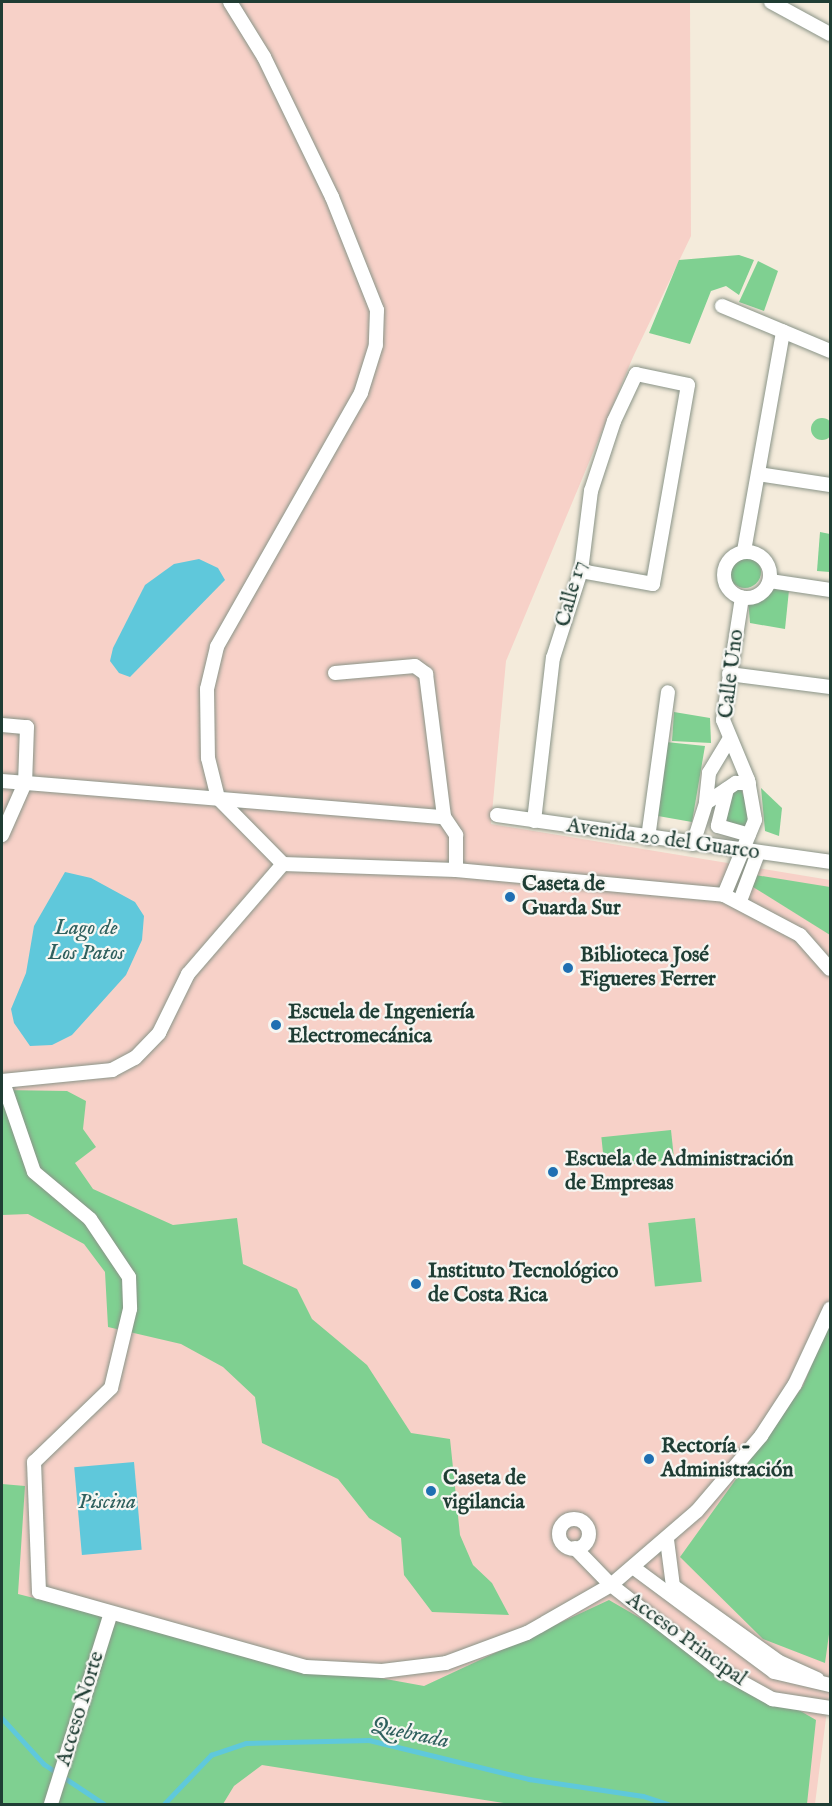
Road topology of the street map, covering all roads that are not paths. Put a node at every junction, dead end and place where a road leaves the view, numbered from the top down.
1 (230, 2) edge
2 (771, 2) edge
3 (831, 34) edge
4 (722, 306) dead end
5 (783, 331) junction
6 (831, 351) edge
7 (758, 474) junction
8 (831, 485) edge
9 (744, 551) junction
10 (581, 571) junction
11 (770, 581) junction
12 (831, 590) edge
13 (742, 597) junction
14 (335, 673) dead end
15 (729, 674) junction
16 (831, 687) edge
17 (668, 692) dead end
18 (2, 725) edge
19 (730, 738) junction
20 (2, 781) edge
21 (25, 783) junction
22 (749, 783) junction
23 (727, 789) junction
24 (218, 798) junction
25 (706, 803) junction
26 (496, 815) dead end
27 (444, 818) junction
28 (534, 821) junction
29 (2, 835) edge
30 (749, 835) junction
31 (648, 838) junction
32 (693, 844) junction
33 (742, 851) junction
34 (758, 853) junction
35 (831, 862) edge
36 (283, 864) junction
37 (456, 870) junction
38 (724, 895) junction
39 (740, 901) junction
40 (831, 969) edge
41 (2, 1082) edge
42 (831, 1309) edge
43 (667, 1540) junction
44 (575, 1548) dead end
45 (634, 1568) junction
46 (611, 1585) junction
47 (111, 1612) junction
48 (830, 1685) edge
49 (831, 1708) edge
50 (53, 1798) edge

1 - 24 street
2 - 3 street
4 - 5 street
5 - 6 street
5 - 7 street
7 - 8 street
7 - 9 street
9 - 11 street
9 - 13 street
10 - 10 street, Calle 17
10 - 28 street, Calle 17
11 - 12 street
11 - 13 street
13 - 15 street, Calle Uno
14 - 27 street
15 - 16 street
15 - 19 street, Calle Uno
17 - 31 street
18 - 21 street
19 - 22 street, Calle Uno
19 - 25 street
20 - 21 street
21 - 24 street
21 - 29 street
22 - 23 street
22 - 30 street, Calle Uno
23 - 25 street
23 - 30 street
24 - 27 street
24 - 36 street
25 - 32 street
26 - 28 street, Avenida 20 del Guarco
27 - 37 street
28 - 31 street, Avenida 20 del Guarco
30 - 33 street, Calle Uno
31 - 32 street, Avenida 20 del Guarco
32 - 33 street, Avenida 20 del Guarco
33 - 34 street, Avenida 20 del Guarco
33 - 38 street, Calle Uno
34 - 35 street, Avenida 20 del Guarco
34 - 39 street
36 - 37 street
36 - 41 street
37 - 38 street
38 - 39 street
39 - 40 street
41 - 47 street
42 - 43 street
43 - 45 street
43 - 48 street, Acceso Principal
44 - 46 street, Acceso Principal
45 - 46 street
45 - 48 street, Acceso Principal
46 - 47 street
46 - 49 street, Acceso Principal
47 - 50 street, Acceso Norte

